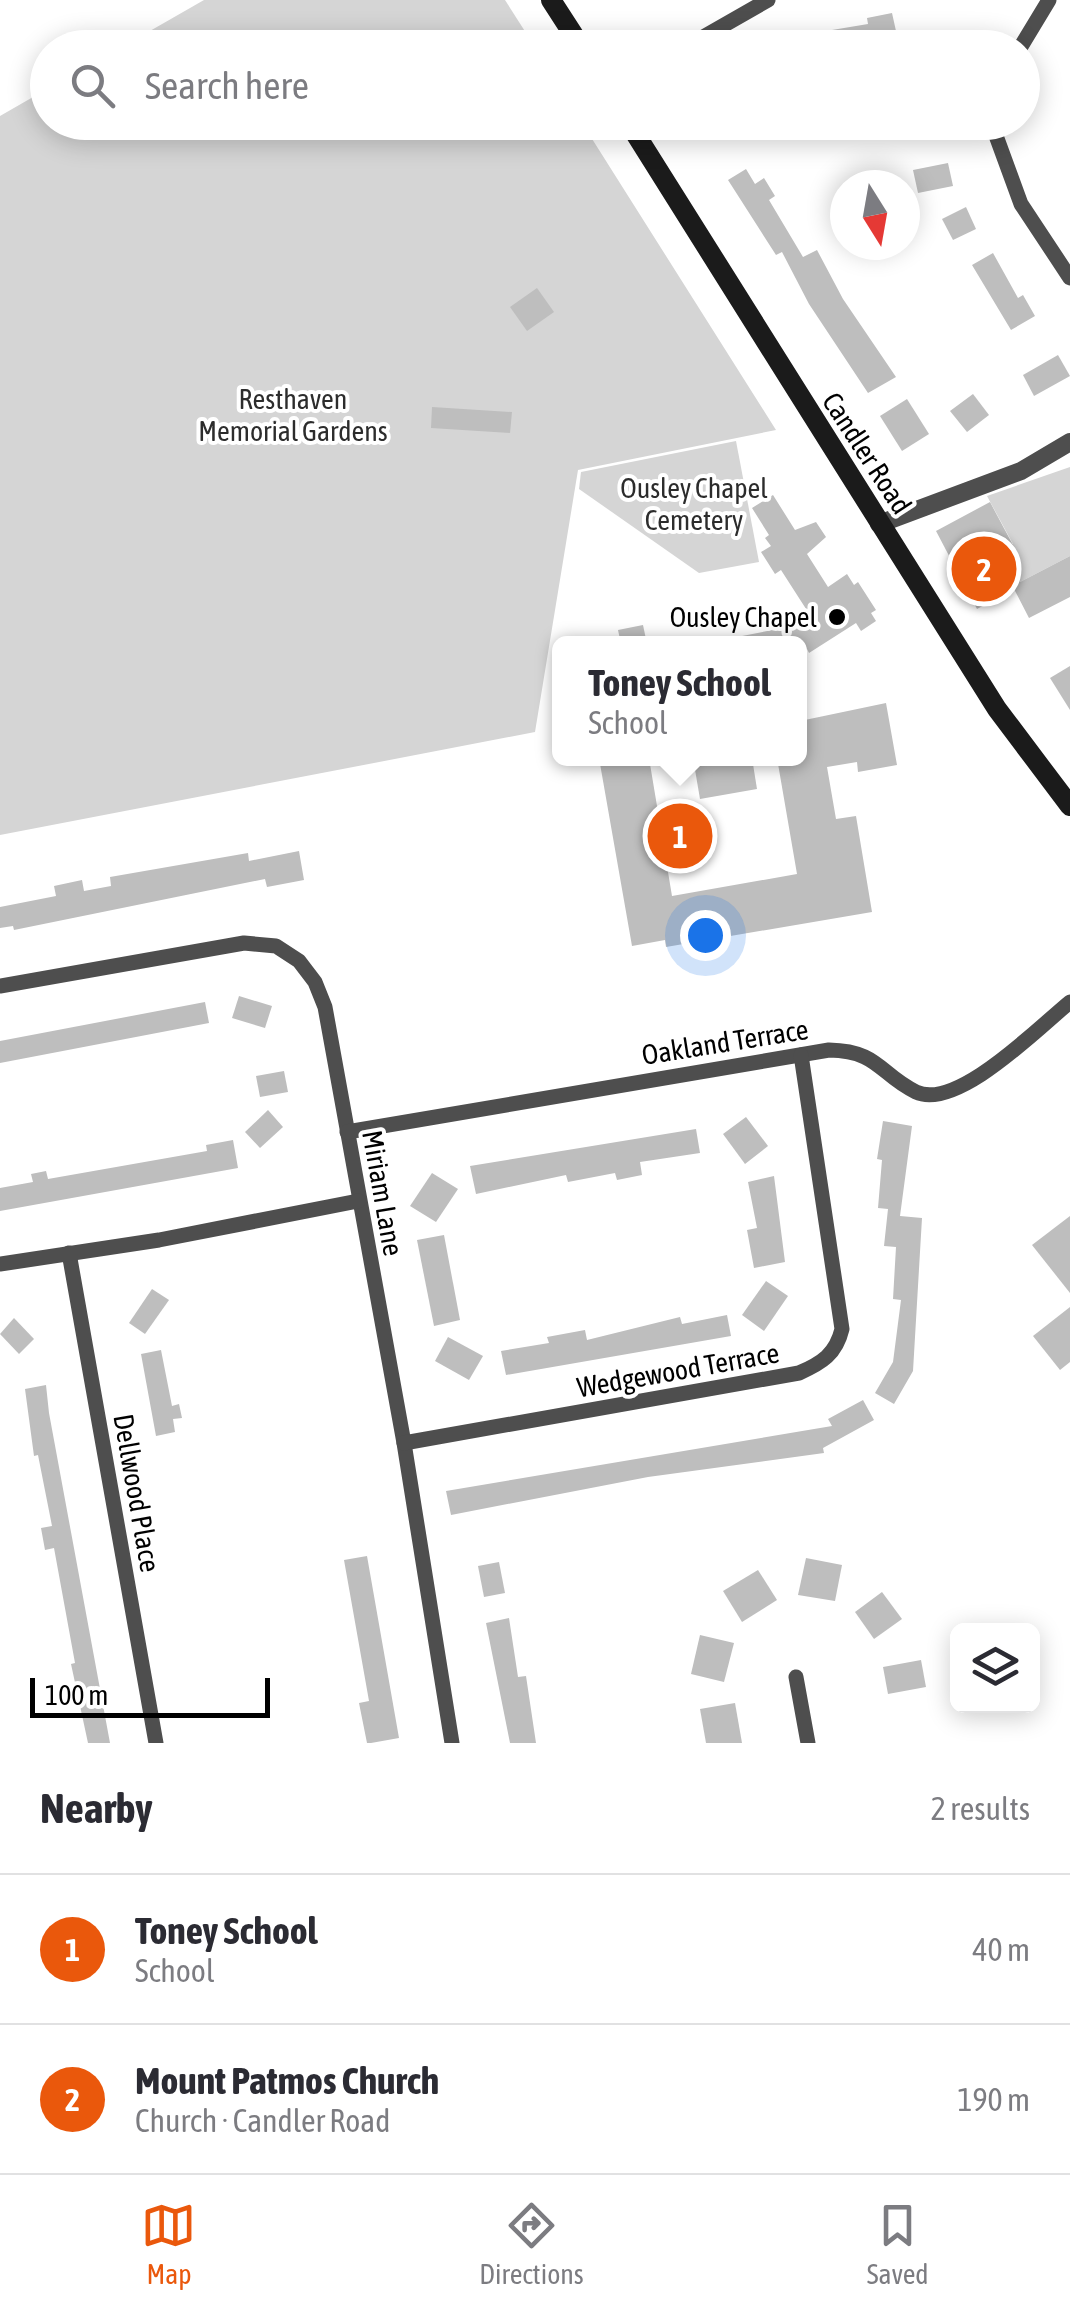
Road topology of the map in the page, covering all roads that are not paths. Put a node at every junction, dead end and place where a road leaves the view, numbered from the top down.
1 (551, 0) edge
2 (768, 0) edge
3 (1050, 0) edge
4 (570, 30) edge
5 (716, 30) edge
6 (1031, 30) edge
7 (639, 140) edge
8 (998, 140) edge
9 (1070, 278) edge
10 (1070, 442) edge
11 (880, 524) junction
12 (1070, 806) edge
13 (0, 986) edge
14 (1070, 1002) edge
15 (801, 1055) junction
16 (347, 1132) junction
17 (358, 1201) junction
18 (68, 1252) junction
19 (0, 1264) edge
20 (404, 1442) junction
21 (796, 1677) dead end
22 (156, 1743) edge
23 (452, 1743) edge
24 (808, 1743) edge

1 - 4 main road
2 - 5 street
3 - 6 street
7 - 11 main road, Candler Road
8 - 9 street
10 - 11 street
11 - 12 main road, Candler Road
13 - 16 street, Miriam Lane
14 - 15 street, Oakland Terrace
15 - 16 street, Oakland Terrace
15 - 20 street, Wedgewood Terrace
16 - 17 street, Miriam Lane
17 - 18 street
17 - 20 street, Miriam Lane
18 - 19 street
18 - 22 street, Dellwood Place
20 - 23 street, Miriam Lane
21 - 24 street

